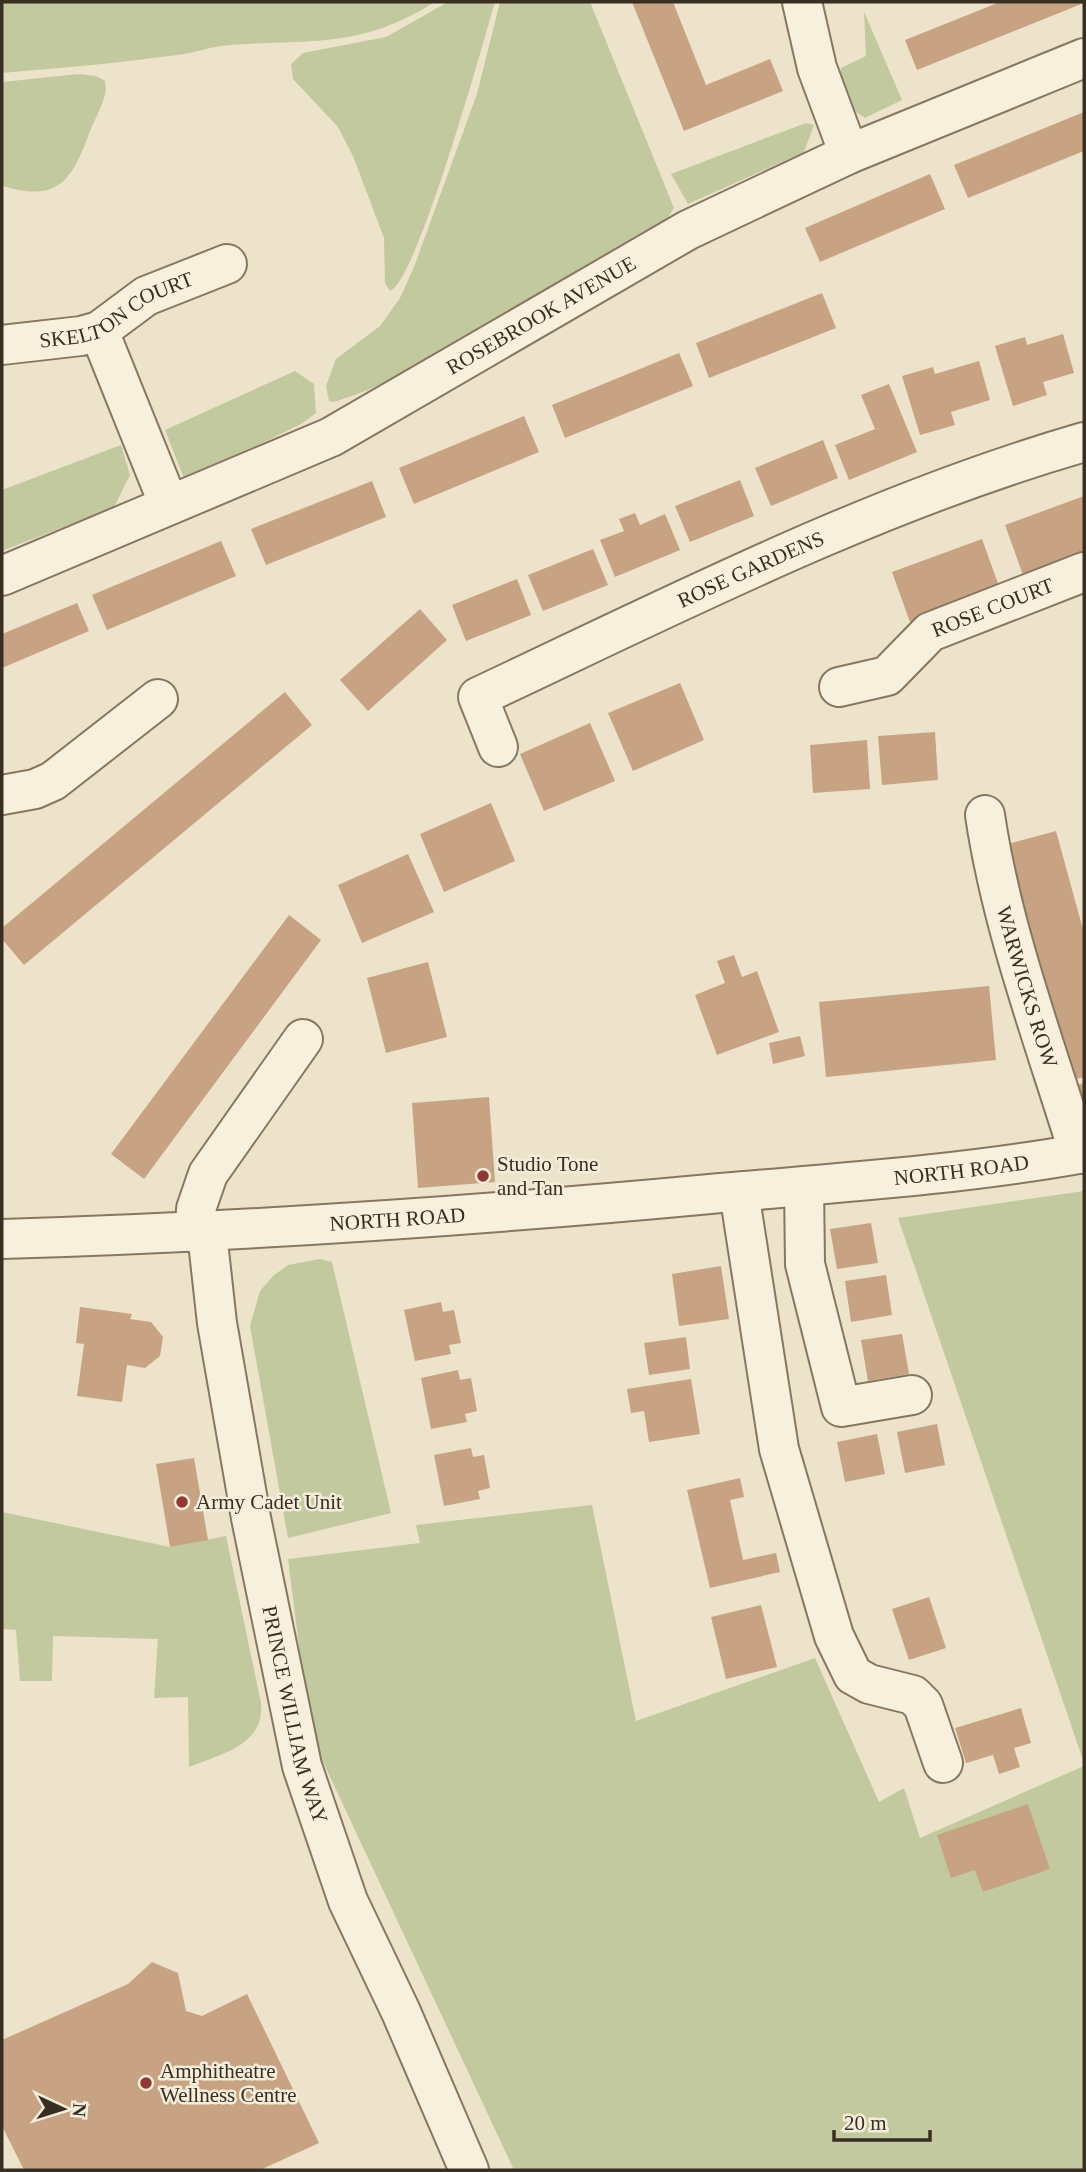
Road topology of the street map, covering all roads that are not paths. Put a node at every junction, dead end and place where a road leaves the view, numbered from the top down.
1 (802, 2) edge
2 (1084, 58) edge
3 (849, 154) junction
4 (227, 264) dead end
5 (99, 331) junction
6 (2, 345) edge
7 (1084, 442) edge
8 (169, 505) junction
9 (1084, 572) edge
10 (2, 576) edge
11 (839, 687) dead end
12 (158, 699) dead end
13 (498, 747) dead end
14 (5, 802) edge
15 (985, 815) dead end
16 (303, 1040) dead end
17 (1082, 1153) edge
18 (804, 1186) junction
19 (739, 1192) junction
20 (201, 1233) junction
21 (2, 1239) edge
22 (912, 1395) dead end
23 (943, 1763) dead end
24 (469, 2170) edge

1 - 3 street
2 - 3 street, ROSEBROOK AVENUE
3 - 8 street, ROSEBROOK AVENUE
4 - 5 street, SKELTON COURT
5 - 6 street, SKELTON COURT
5 - 8 street
7 - 13 street, ROSE GARDENS
8 - 10 street, ROSEBROOK AVENUE
9 - 11 street, ROSE COURT
12 - 14 street
15 - 17 street, WARWICKS ROW
16 - 20 street, PRINCE WILLIAM WAY
17 - 18 street, NORTH ROAD
18 - 19 street, NORTH ROAD
18 - 22 street
19 - 20 street, NORTH ROAD
19 - 23 street
20 - 21 street, NORTH ROAD
20 - 24 street, PRINCE WILLIAM WAY

